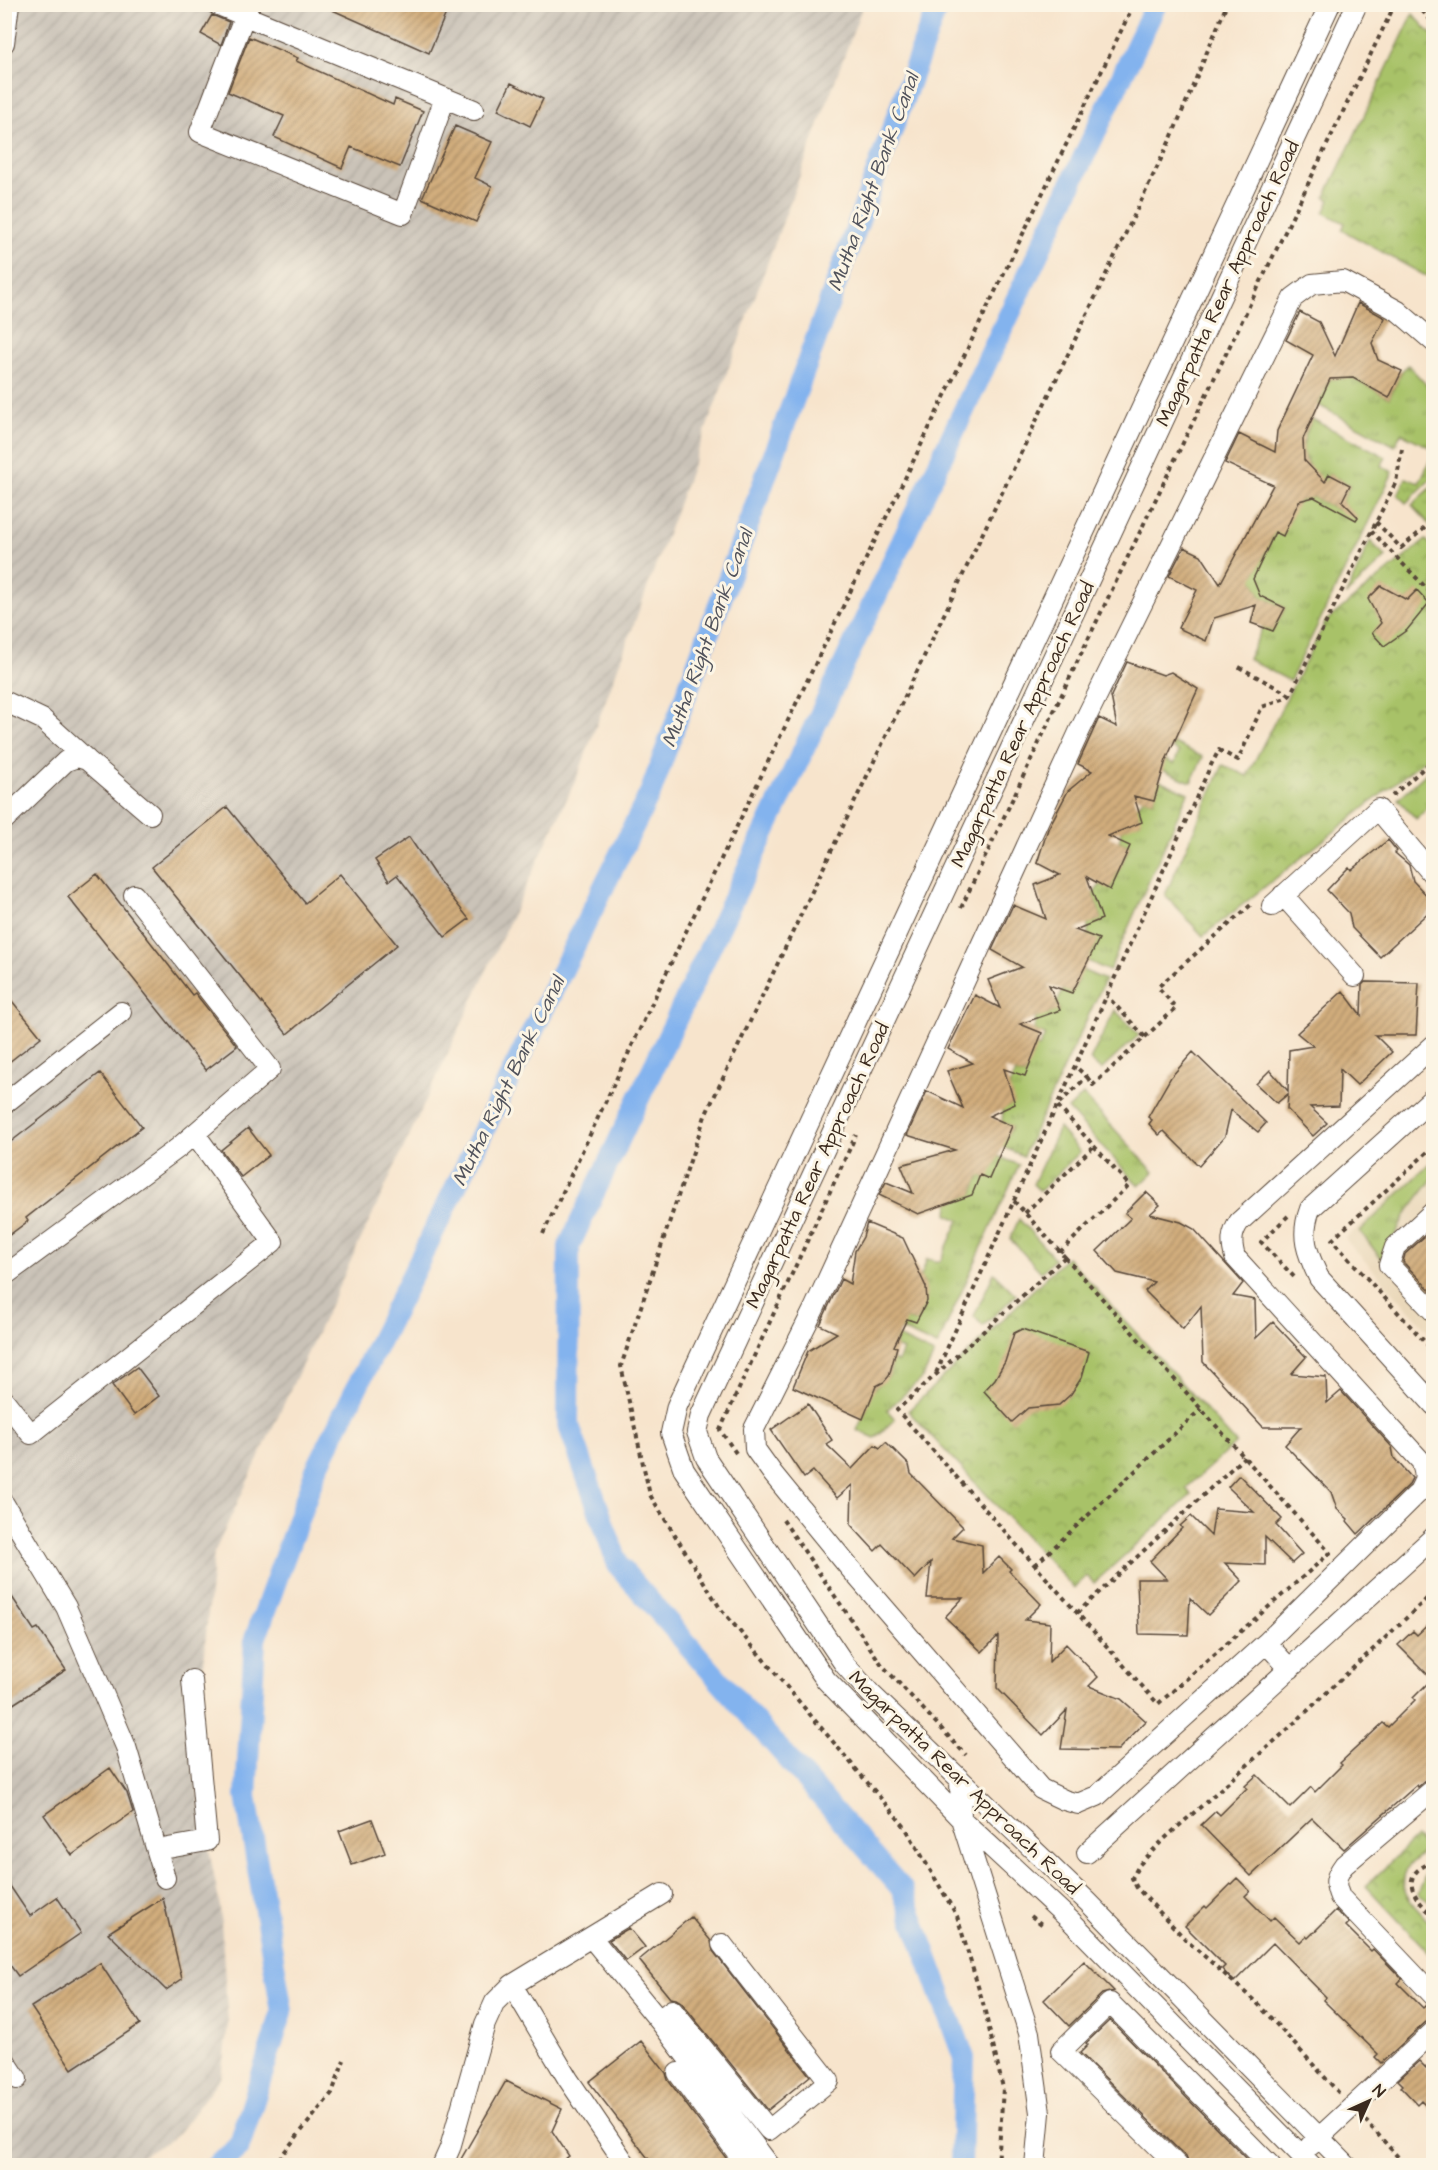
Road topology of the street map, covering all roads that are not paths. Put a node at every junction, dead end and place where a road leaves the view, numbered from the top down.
1 (9, 4) edge
2 (216, 4) edge
3 (1330, 4) edge
4 (1357, 4) edge
5 (247, 10) edge
6 (4, 43) edge
7 (445, 98) junction
8 (474, 110) dead end
9 (1434, 342) edge
10 (4, 701) edge
11 (87, 759) junction
12 (150, 814) dead end
13 (4, 820) edge
14 (1434, 876) edge
15 (134, 895) dead end
16 (1355, 976) dead end
17 (121, 1012) dead end
18 (1434, 1045) edge
19 (1434, 1097) edge
20 (4, 1104) edge
21 (195, 1134) junction
22 (1434, 1211) edge
23 (4, 1276) edge
24 (1434, 1312) edge
25 (4, 1400) edge
26 (1434, 1405) edge
27 (4, 1504) edge
28 (1434, 1537) edge
29 (1266, 1642) junction
30 (1290, 1669) junction
31 (192, 1680) dead end
32 (960, 1779) junction
33 (1434, 1789) edge
34 (961, 1820) junction
35 (157, 1850) junction
36 (1087, 1853) dead end
37 (165, 1878) dead end
38 (662, 1894) dead end
39 (591, 1937) junction
40 (722, 1944) dead end
41 (512, 1985) junction
42 (1434, 1996) edge
43 (659, 2020) junction
44 (1434, 2031) edge
45 (4, 2059) edge
46 (678, 2073) dead end
47 (17, 2079) dead end
48 (1320, 2137) junction
49 (1307, 2160) edge
50 (442, 2166) edge
51 (627, 2166) edge
52 (747, 2166) edge
53 (770, 2166) edge
54 (1035, 2166) edge
55 (1178, 2166) edge
56 (1271, 2166) edge
57 (1347, 2166) edge

1 - 6 street
2 - 5 street
3 - 34 street, Magarpatta Rear Approach Road
4 - 32 street, Magarpatta Rear Approach Road
5 - 7 street
5 - 7 street
7 - 8 street
9 - 29 street
10 - 11 street
11 - 12 street
11 - 13 street
14 - 16 street
15 - 21 street
17 - 20 street
18 - 29 street
19 - 26 street
21 - 23 street
21 - 25 street
22 - 24 street
27 - 35 street
28 - 30 street
29 - 30 street
30 - 36 street
31 - 35 street
32 - 34 street
32 - 48 street, Magarpatta Rear Approach Road
33 - 42 street
34 - 49 street, Magarpatta Rear Approach Road
34 - 54 street
35 - 37 street
38 - 39 street
39 - 41 street
39 - 43 street
40 - 43 street
41 - 50 street
41 - 51 street
43 - 53 street
44 - 48 street
45 - 47 street
46 - 52 street
48 - 49 street
48 - 57 street, Magarpatta Rear Approach Road
55 - 56 street

